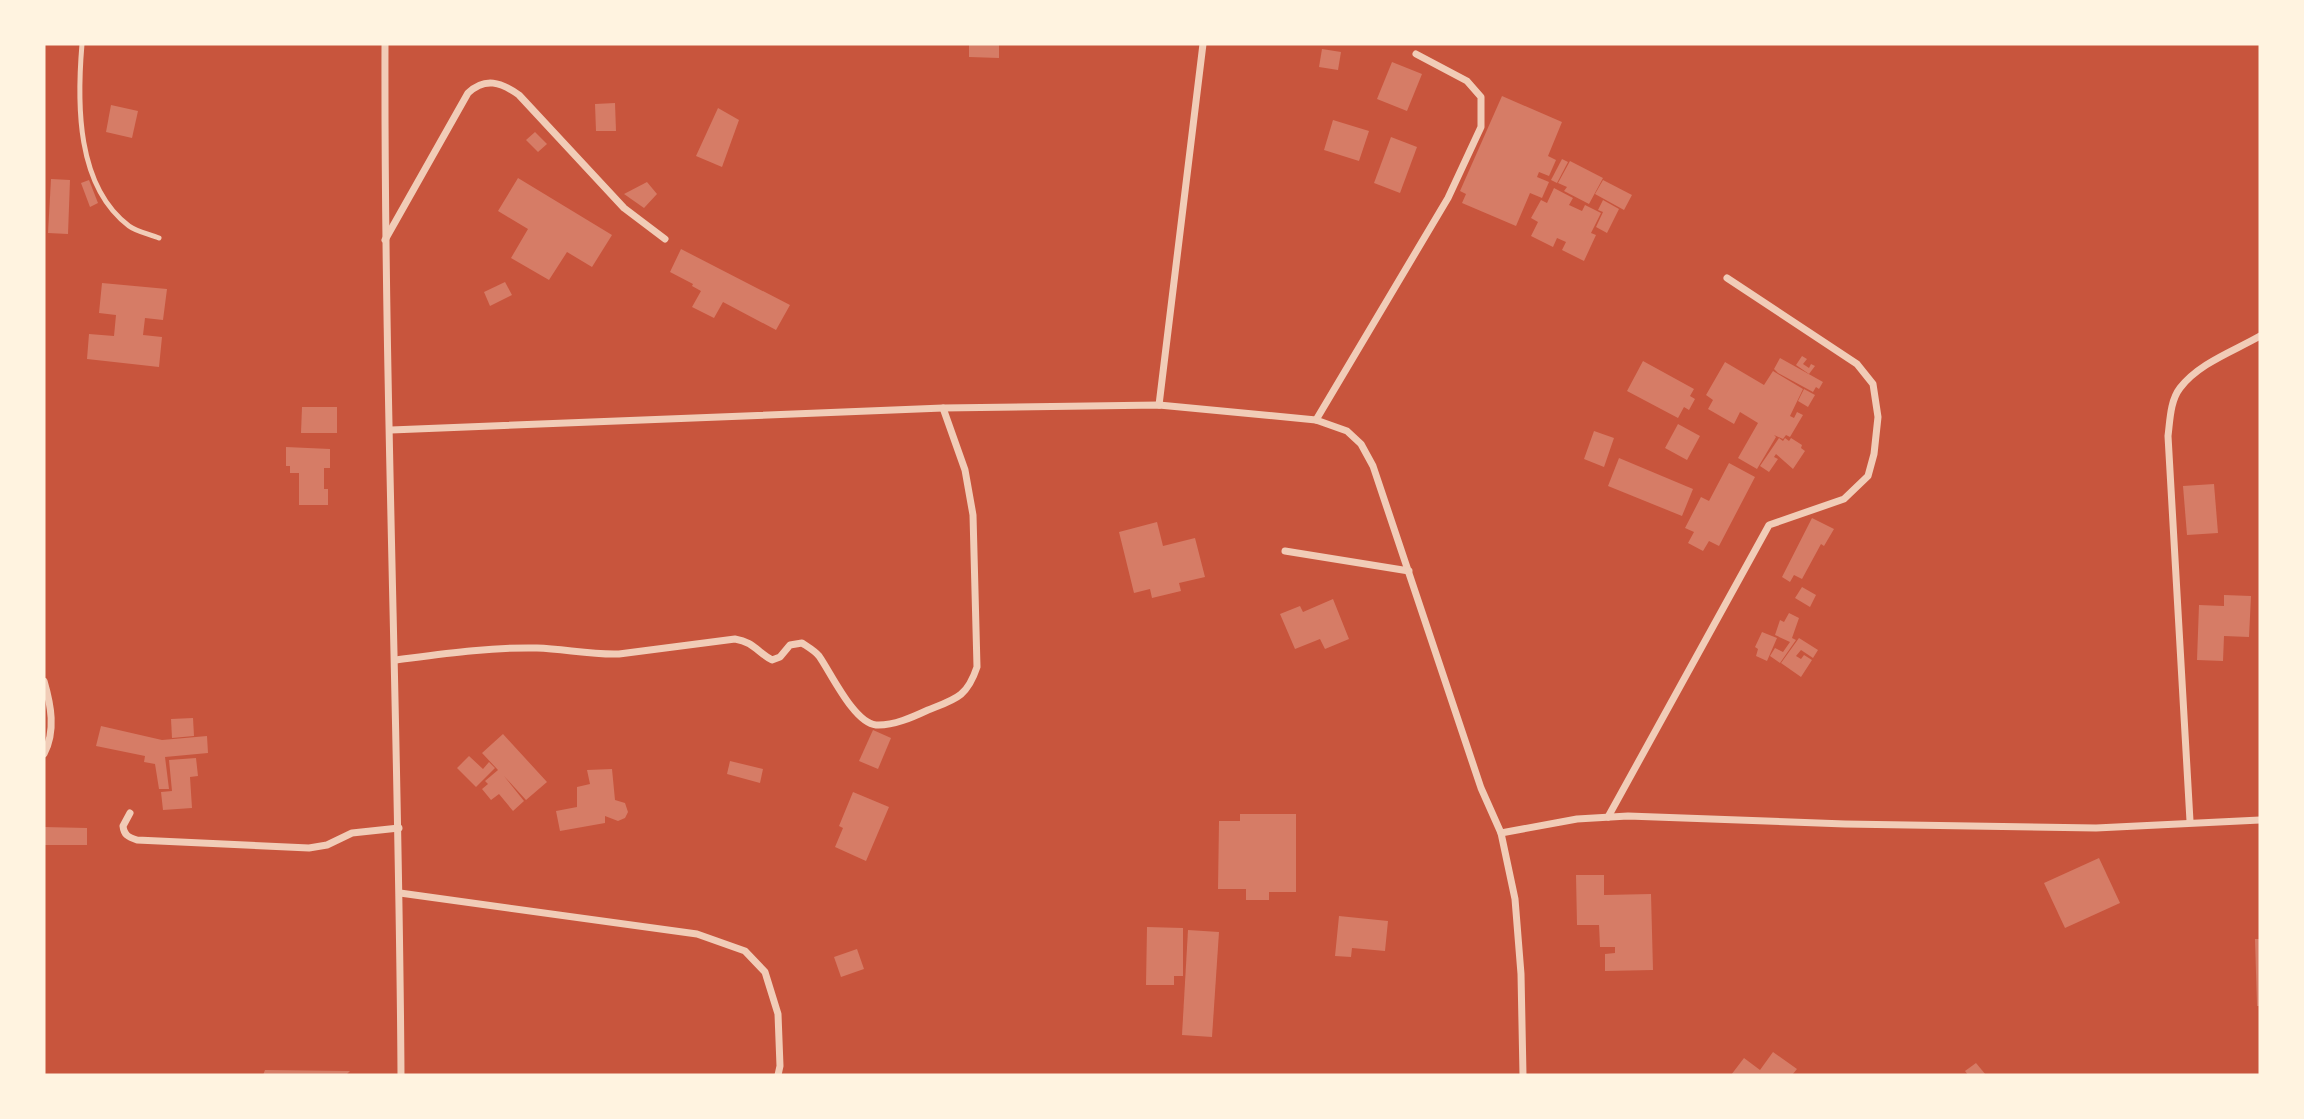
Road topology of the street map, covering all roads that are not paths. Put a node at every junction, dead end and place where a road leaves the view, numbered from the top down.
1 (82, 44) edge
2 (385, 44) edge
3 (1203, 44) edge
4 (1416, 54) dead end
5 (159, 238) dead end
6 (665, 239) dead end
7 (385, 240) junction
8 (1727, 278) dead end
9 (2260, 336) edge
10 (1159, 405) junction
11 (943, 408) junction
12 (1316, 421) junction
13 (391, 430) junction
14 (1285, 551) dead end
15 (1409, 570) junction
16 (395, 660) junction
17 (44, 681) edge
18 (44, 754) edge
19 (131, 813) dead end
20 (1608, 817) junction
21 (2260, 820) edge
22 (2190, 821) junction
23 (398, 828) junction
24 (1501, 833) junction
25 (400, 893) junction
26 (401, 1075) edge
27 (778, 1075) edge
28 (1523, 1075) edge

1 - 5 lane
2 - 7 street
3 - 10 street
4 - 12 street
6 - 7 street
7 - 13 street
8 - 20 street
9 - 22 street
10 - 11 street
10 - 12 street
11 - 13 street
11 - 16 street
12 - 15 street
13 - 16 street
14 - 15 street
15 - 24 street
16 - 23 street
17 - 18 street
19 - 23 street
20 - 22 street
20 - 24 street
21 - 22 street
23 - 25 street
24 - 28 street
25 - 26 street
25 - 27 street

